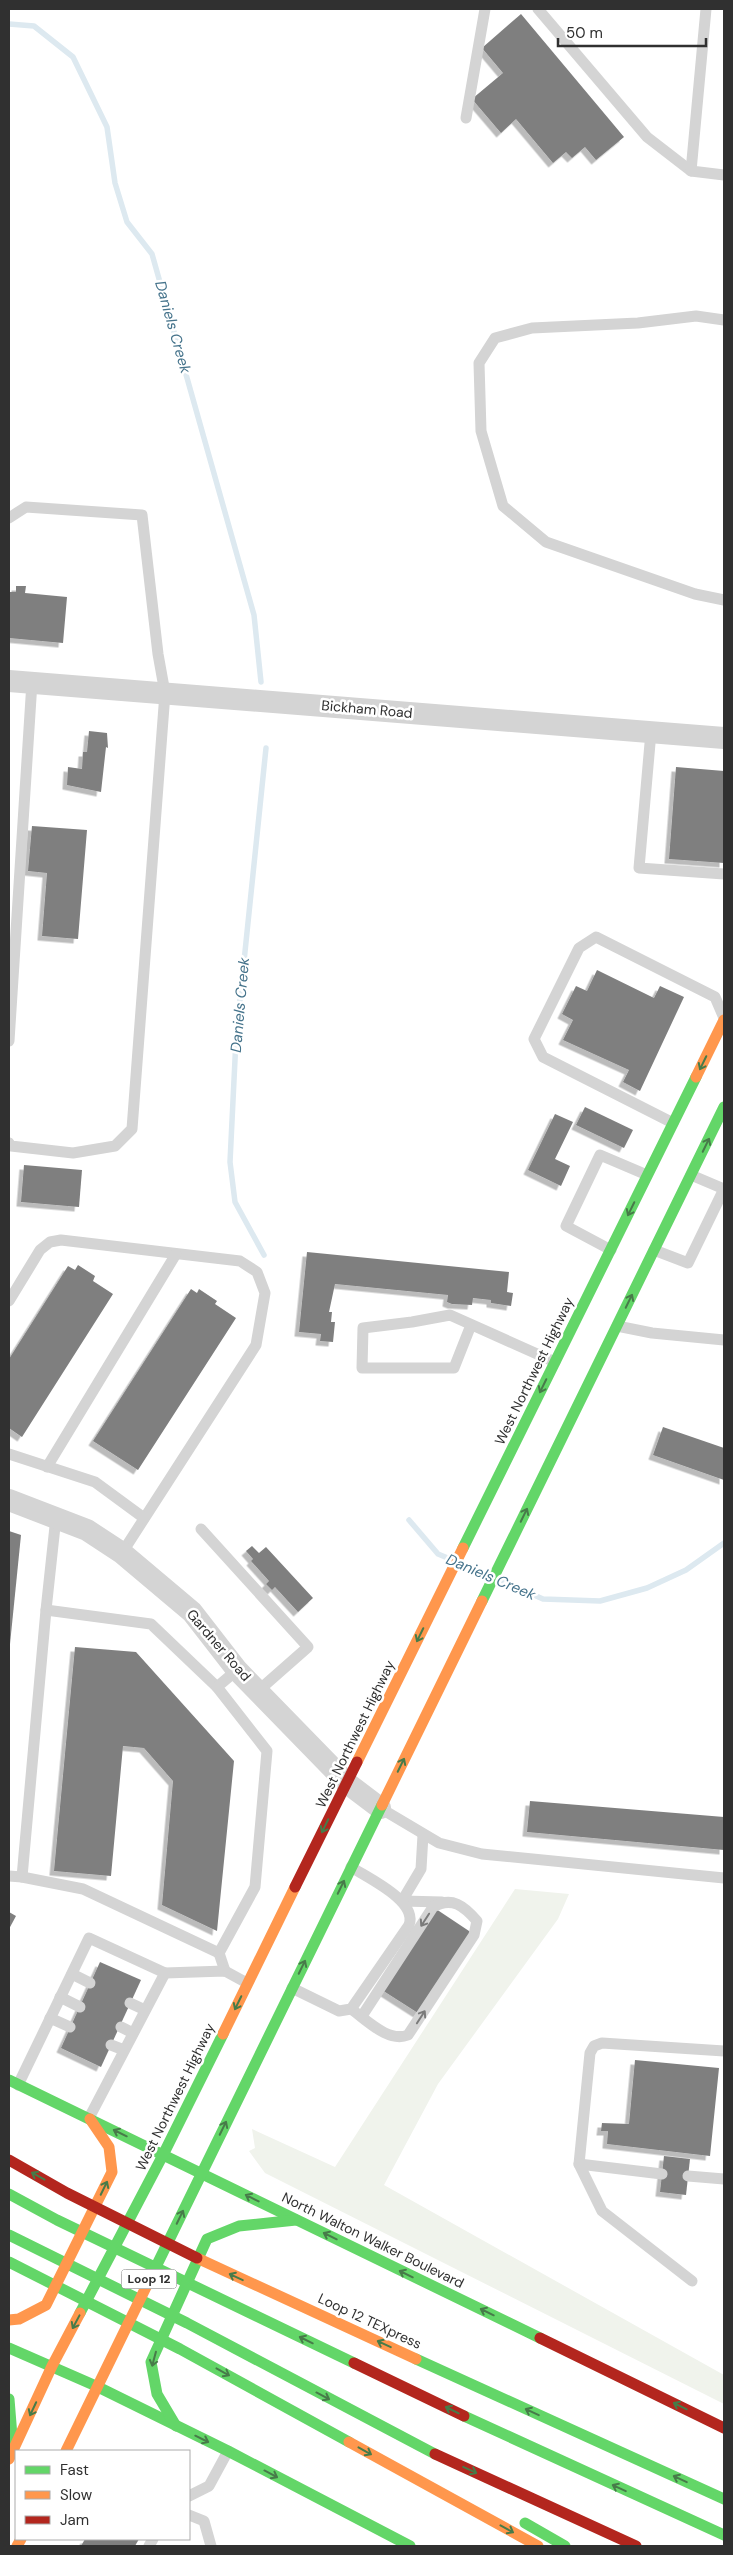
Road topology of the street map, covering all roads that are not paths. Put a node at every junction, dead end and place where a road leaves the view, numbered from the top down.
1 (486, 9) edge
2 (538, 9) edge
3 (706, 9) edge
4 (466, 118) dead end
5 (691, 171) junction
6 (724, 175) edge
7 (724, 320) edge
8 (9, 518) edge
9 (724, 600) edge
10 (9, 681) edge
11 (32, 682) junction
12 (165, 693) junction
13 (651, 732) junction
14 (724, 738) edge
15 (724, 874) edge
16 (724, 1019) edge
17 (9, 1041) edge
18 (724, 1107) edge
19 (673, 1123) junction
20 (9, 1143) edge
21 (647, 1175) junction
22 (691, 1175) junction
23 (724, 1189) edge
24 (654, 1250) junction
25 (615, 1252) junction
26 (176, 1254) junction
27 (9, 1302) edge
28 (471, 1325) junction
29 (617, 1326) junction
30 (724, 1340) edge
31 (555, 1362) junction
32 (9, 1454) edge
33 (47, 1467) junction
34 (9, 1500) edge
35 (56, 1517) junction
36 (144, 1518) junction
37 (201, 1529) dead end
38 (122, 1553) junction
39 (46, 1610) junction
40 (237, 1670) junction
41 (217, 1687) junction
42 (258, 1691) junction
43 (347, 1783) junction
44 (380, 1808) junction
45 (423, 1835) junction
46 (351, 1867) junction
47 (9, 1876) edge
48 (22, 1877) junction
49 (724, 1878) edge
50 (402, 1901) junction
51 (442, 1902) junction
52 (219, 1953) junction
53 (225, 1971) junction
54 (165, 1973) junction
55 (72, 1974) junction
56 (90, 1983) dead end
57 (248, 1983) junction
58 (292, 1988) junction
59 (60, 1997) junction
60 (130, 2003) dead end
61 (80, 2007) dead end
62 (351, 2009) junction
63 (145, 2010) junction
64 (362, 2016) junction
65 (50, 2018) junction
66 (70, 2027) dead end
67 (121, 2027) dead end
68 (134, 2033) junction
69 (111, 2044) dead end
70 (124, 2050) junction
71 (724, 2051) edge
72 (14, 2082) edge
73 (89, 2118) junction
74 (163, 2155) junction
75 (9, 2160) edge
76 (579, 2164) junction
77 (202, 2172) junction
78 (662, 2174) dead end
79 (688, 2176) dead end
80 (724, 2180) edge
81 (9, 2194) edge
82 (296, 2220) junction
83 (9, 2235) edge
84 (9, 2262) edge
85 (692, 2280) dead end
86 (9, 2320) edge
87 (9, 2348) edge
88 (52, 2366) junction
89 (96, 2386) junction
90 (9, 2399) edge
91 (176, 2426) junction
92 (724, 2428) edge
93 (410, 2442) junction
94 (66, 2450) edge
95 (228, 2451) junction
96 (11, 2455) edge
97 (452, 2476) dead end
98 (190, 2496) edge
99 (724, 2499) edge
100 (190, 2515) edge
101 (515, 2517) dead end
102 (724, 2536) edge
103 (211, 2546) edge
104 (410, 2546) edge
105 (538, 2546) edge
106 (565, 2546) edge
107 (636, 2546) edge

1 - 4 lane
2 - 5 lane
3 - 5 lane
5 - 6 lane
7 - 9 lane
8 - 12 lane
10 - 11 street, Bickham Road
11 - 12 street, Bickham Road
11 - 17 lane
12 - 13 street, Bickham Road
12 - 20 lane
13 - 14 street, Bickham Road
13 - 15 lane
16 -> 19 main road, West Northwest Highway
16 - 19 lane
22 -> 18 main road
19 - 21 main road, West Northwest Highway
21 -> 25 main road, West Northwest Highway
21 - 25 lane
22 - 23 lane
22 - 24 main road
23 - 24 lane
29 -> 24 main road
25 - 31 main road, West Northwest Highway
26 - 27 lane
26 - 33 lane
26 - 36 lane
28 - 28 lane
28 - 31 lane
29 - 30 lane
44 -> 29 main road
31 -> 43 main road, West Northwest Highway
32 - 33 lane
33 - 36 lane
34 - 35 street, Gardner Road
35 - 38 street, Gardner Road
35 - 39 lane
36 - 38 lane
37 - 42 lane
38 - 40 street, Gardner Road
39 - 41 lane
39 - 48 lane
40 - 41 lane
40 - 42 street, Gardner Road
41 - 52 lane
42 - 43 street, Gardner Road
43 - 44 street, Gardner Road
43 -> 57 main road, West Northwest Highway
44 - 45 lane
44 - 46 main road
45 - 49 lane
45 - 50 lane
46 - 50 lane
58 -> 46 main road
47 - 48 lane
48 - 52 lane
50 - 51 lane
50 - 62 lane
51 -> 64 lane
64 -> 51 lane
52 - 53 lane
53 - 54 lane
53 - 57 lane
54 - 55 lane
54 - 63 lane
55 - 56 lane
55 - 59 lane
57 -> 74 main road, West Northwest Highway
58 - 62 lane
77 -> 58 main road
59 - 61 lane
59 - 65 lane
60 - 63 lane
62 - 64 lane
63 - 68 lane
65 - 66 lane
65 - 72 lane
67 - 68 lane
68 - 70 lane
69 - 70 lane
70 - 73 lane
71 - 76 lane
72 - 73 main road, North Walton Walker Boulevard
74 -> 73 main road, North Walton Walker Boulevard
86 -> 73 main road
74 - 77 main road, North Walton Walker Boulevard
74 -> 88 main road, West Northwest Highway
99 -> 75 main road, Loop 12 TEXpress
76 - 78 lane
76 - 85 lane
82 -> 77 main road, North Walton Walker Boulevard
89 -> 77 main road, Loop 12
79 - 80 lane
102 -> 81 main road
82 -> 91 main road
92 -> 82 main road, North Walton Walker Boulevard
83 -> 93 main road
84 -> 105 main road
87 - 88 main road
88 - 89 main road
88 -> 96 main road, West Northwest Highway
89 - 91 main road
89 - 94 main road, Loop 12
90 - 96 main road
91 -> 95 main road
93 - 97 main road
93 -> 107 main road
95 - 98 lane
95 -> 104 main road
100 - 103 lane
101 - 106 main road

